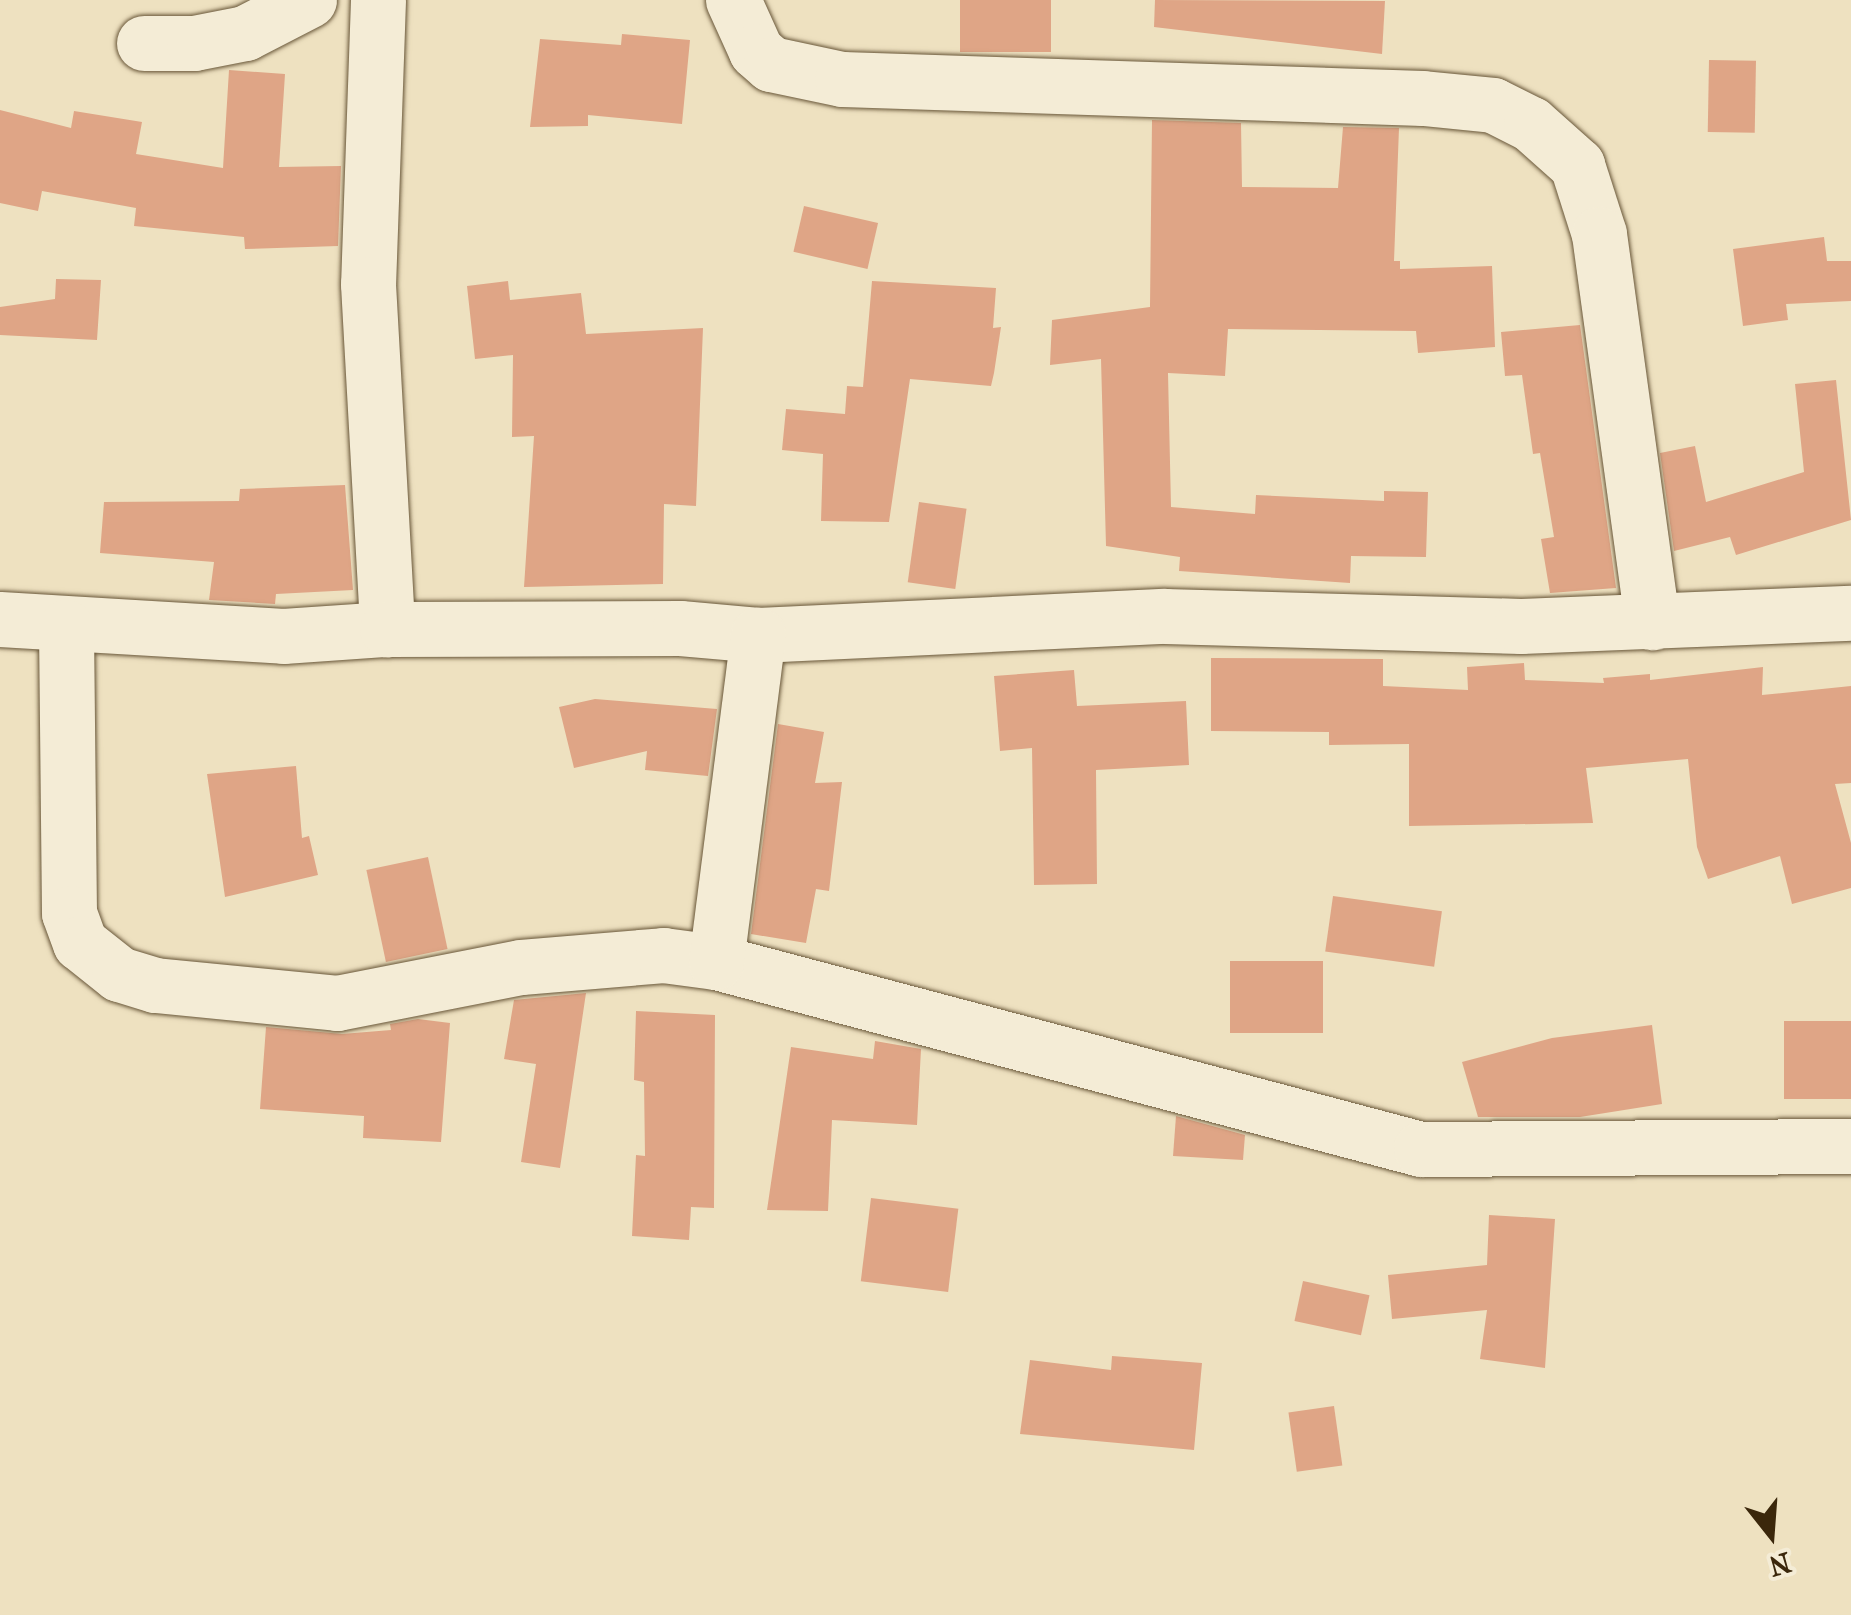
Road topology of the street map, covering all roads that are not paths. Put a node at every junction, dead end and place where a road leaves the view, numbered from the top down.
1 (309, 0) edge
2 (378, 0) edge
3 (733, 0) edge
4 (144, 42) dead end
5 (1851, 613) edge
6 (0, 619) edge
7 (1652, 622) junction
8 (66, 627) junction
9 (387, 629) junction
10 (758, 635) junction
11 (716, 962) junction
12 (1851, 1146) edge

1 - 4 street
2 - 9 street
3 - 7 street
5 - 7 street
6 - 8 street
7 - 10 street
8 - 9 street
8 - 11 street
9 - 10 street
10 - 11 street
11 - 12 street

